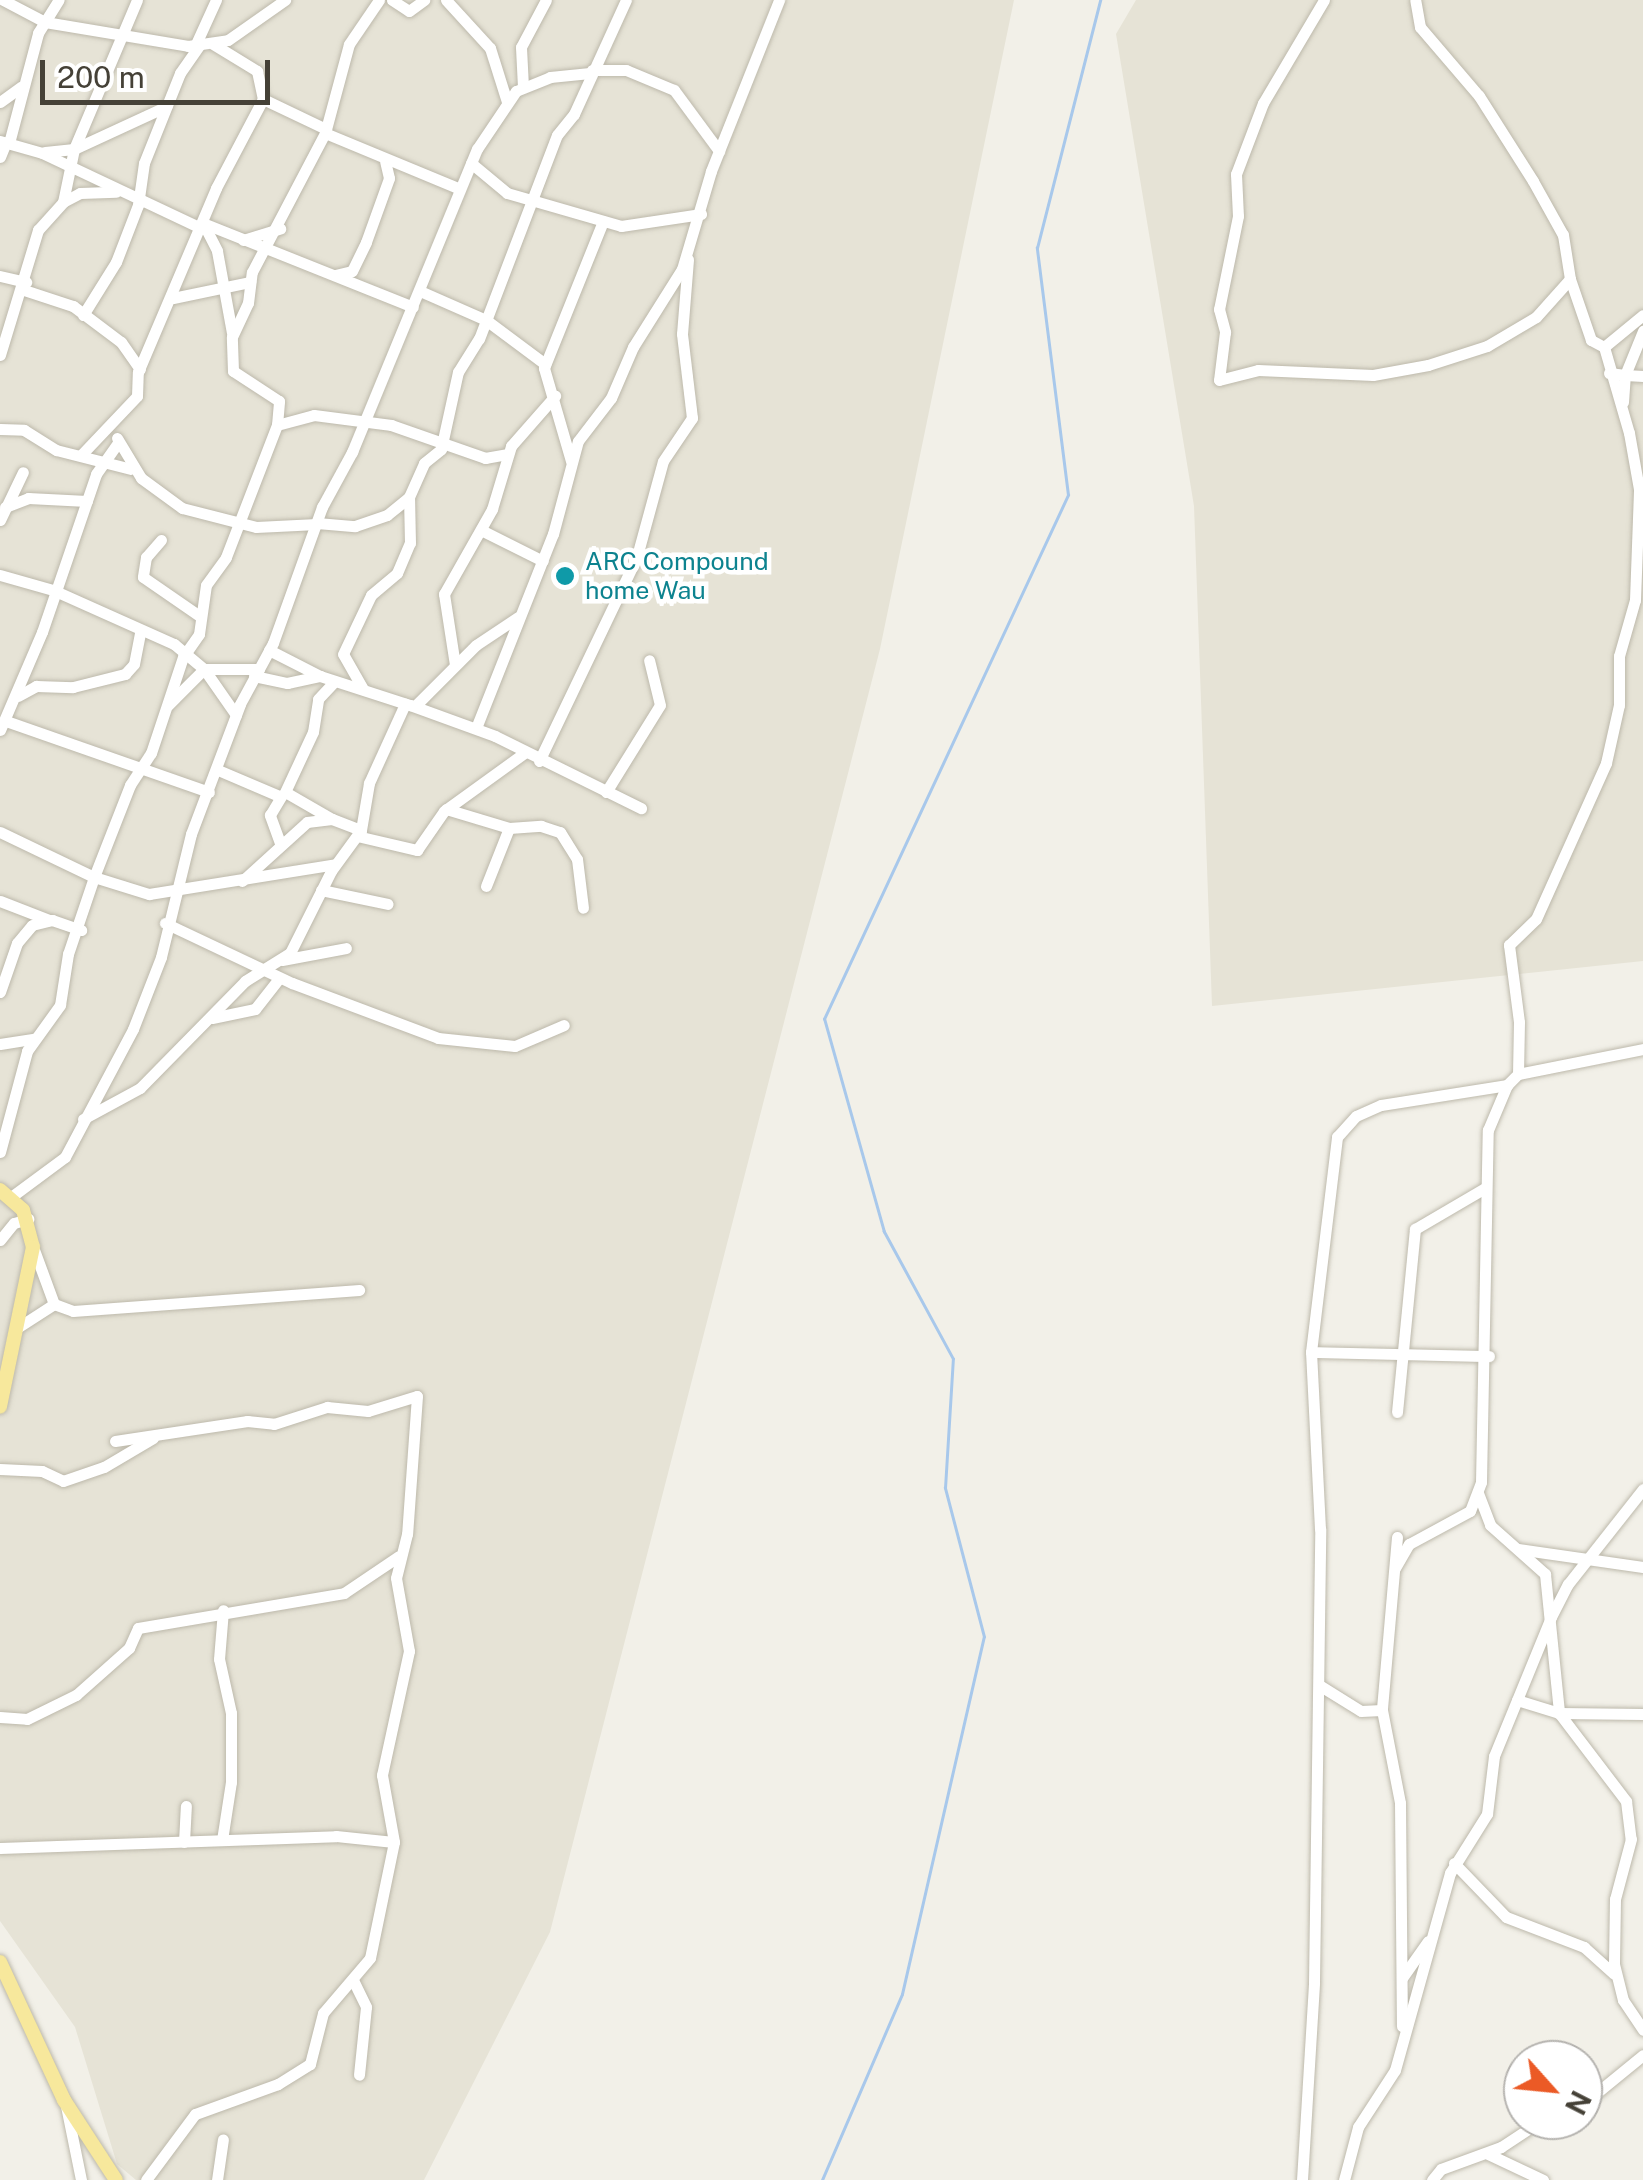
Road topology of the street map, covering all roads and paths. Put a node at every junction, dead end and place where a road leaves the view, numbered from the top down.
1 (3, 0) edge
2 (59, 0) edge
3 (137, 0) edge
4 (216, 0) edge
5 (379, 0) edge
6 (392, 0) edge
7 (424, 0) edge
8 (446, 0) edge
9 (626, 0) edge
10 (779, 0) edge
11 (1324, 0) edge
12 (1415, 0) edge
13 (543, 1) edge
14 (279, 2) edge
15 (44, 22) junction
16 (118, 36) junction
17 (176, 46) junction
18 (202, 46) junction
19 (490, 48) junction
20 (519, 61) junction
21 (591, 72) junction
22 (180, 73) junction
23 (21, 87) junction
24 (523, 87) junction
25 (263, 99) junction
26 (0, 102) edge
27 (506, 102) junction
28 (167, 106) junction
29 (326, 131) junction
30 (5, 142) edge
31 (74, 149) junction
32 (718, 151) junction
33 (42, 152) junction
34 (0, 157) edge
35 (385, 162) junction
36 (471, 163) junction
37 (67, 164) junction
38 (405, 169) junction
39 (388, 182) junction
40 (460, 189) junction
41 (120, 192) junction
42 (140, 198) junction
43 (62, 202) junction
44 (534, 202) junction
45 (701, 214) junction
46 (602, 221) junction
47 (202, 225) junction
48 (280, 229) junction
49 (242, 240) junction
50 (267, 253) junction
51 (688, 255) junction
52 (327, 274) junction
53 (0, 276) edge
54 (1570, 279) junction
55 (250, 282) junction
56 (220, 285) junction
57 (25, 286) junction
58 (420, 291) junction
59 (173, 298) junction
60 (413, 307) junction
61 (83, 314) junction
62 (1643, 315) edge
63 (486, 320) junction
64 (1643, 331) edge
65 (233, 334) junction
66 (1604, 346) junction
67 (0, 356) edge
68 (546, 364) junction
69 (140, 369) junction
70 (1610, 373) junction
71 (1625, 375) junction
72 (1643, 376) edge
73 (555, 396) junction
74 (1622, 407) junction
75 (360, 422) junction
76 (114, 426) junction
77 (277, 426) junction
78 (0, 429) edge
79 (118, 442) junction
80 (443, 443) junction
81 (82, 454) junction
82 (508, 454) junction
83 (105, 458) junction
84 (485, 458) junction
85 (572, 466) junction
86 (134, 470) junction
87 (23, 472) dead end
88 (503, 476) junction
89 (409, 498) junction
90 (87, 501) junction
91 (2, 513) edge
92 (237, 524) junction
93 (317, 524) junction
94 (481, 530) junction
95 (161, 540) dead end
96 (544, 561) junction
97 (0, 575) edge
98 (56, 592) junction
99 (518, 617) junction
100 (201, 618) junction
101 (140, 632) junction
102 (270, 650) junction
103 (185, 652) junction
104 (649, 660) dead end
105 (455, 666) junction
106 (204, 669) junction
107 (256, 672) junction
108 (320, 676) junction
109 (334, 683) junction
110 (363, 690) junction
111 (16, 701) junction
112 (0, 703) edge
113 (410, 705) junction
114 (162, 712) junction
115 (236, 716) junction
116 (3, 726) edge
117 (476, 728) junction
118 (524, 753) junction
119 (539, 761) junction
120 (218, 770) junction
121 (138, 772) junction
122 (209, 792) junction
123 (606, 792) junction
124 (282, 795) junction
125 (641, 808) dead end
126 (446, 810) junction
127 (332, 819) junction
128 (510, 828) junction
129 (359, 833) junction
130 (2, 834) edge
131 (280, 843) junction
132 (336, 864) junction
133 (94, 877) junction
134 (242, 881) junction
135 (486, 886) dead end
136 (321, 890) junction
137 (174, 891) junction
138 (0, 902) edge
139 (388, 904) dead end
140 (584, 908) dead end
141 (48, 920) junction
142 (165, 923) junction
143 (81, 930) junction
144 (346, 948) dead end
145 (282, 960) junction
146 (262, 970) junction
147 (279, 978) junction
148 (0, 992) edge
149 (212, 1018) junction
150 (564, 1025) dead end
151 (40, 1033) junction
152 (0, 1044) edge
153 (1643, 1049) edge
154 (1518, 1074) junction
155 (23, 1079) junction
156 (1507, 1084) junction
157 (83, 1119) junction
158 (0, 1152) edge
159 (1486, 1188) junction
160 (5, 1194) edge
161 (28, 1220) junction
162 (0, 1240) edge
163 (33, 1247) junction
164 (359, 1290) dead end
165 (54, 1304) junction
166 (18, 1323) junction
167 (1311, 1352) junction
168 (1405, 1353) junction
169 (1488, 1356) junction
170 (0, 1408) edge
171 (1398, 1412) dead end
172 (164, 1432) junction
173 (115, 1440) dead end
174 (0, 1469) edge
175 (1643, 1489) edge
176 (1478, 1493) junction
177 (1396, 1537) dead end
178 (1518, 1549) junction
179 (399, 1556) junction
180 (1588, 1558) junction
181 (1643, 1567) edge
182 (1394, 1568) junction
183 (223, 1610) junction
184 (1551, 1617) junction
185 (1318, 1685) junction
186 (1517, 1700) junction
187 (1382, 1710) junction
188 (1559, 1713) junction
189 (1643, 1714) edge
190 (0, 1717) edge
191 (186, 1806) dead end
192 (222, 1840) junction
193 (184, 1842) junction
194 (394, 1842) junction
195 (0, 1848) edge
196 (1454, 1862) junction
197 (1430, 1937) junction
198 (0, 1962) edge
199 (1402, 1978) junction
200 (1616, 1979) junction
201 (353, 1980) junction
202 (1643, 2030) edge
203 (1402, 2040) junction
204 (1643, 2056) edge
205 (359, 2074) dead end
206 (1603, 2088) edge
207 (64, 2100) junction
208 (223, 2139) dead end
209 (1508, 2140) edge
210 (1484, 2154) junction
211 (81, 2180) edge
212 (116, 2180) edge
213 (146, 2180) edge
214 (216, 2180) edge
215 (1302, 2180) edge
216 (1344, 2180) edge
217 (1432, 2180) edge
218 (1543, 2180) edge

1 - 15 street
2 - 15 street
3 - 16 street
4 - 18 street
5 - 29 street
6 - 7 street
8 - 19 street
9 - 21 street
10 - 32 street
11 - 54 street
12 - 54 street
13 - 20 street
14 - 18 street
15 - 16 street
15 - 23 street
16 - 17 street
16 - 31 street
17 - 18 street
17 - 22 street
18 - 22 street
18 - 25 street
19 - 20 street
19 - 27 street
20 - 24 street
21 - 24 street
21 - 32 street
21 - 44 street
22 - 28 street
23 - 26 street
23 - 30 street
24 - 27 street
25 - 29 street
25 - 47 street
27 - 36 street
28 - 31 street
28 - 42 street
29 - 35 street
29 - 48 street
30 - 33 street
30 - 34 street
31 - 33 street
31 - 37 street
32 - 45 street
33 - 37 street
35 - 38 street
35 - 39 street
36 - 40 street
36 - 44 street
37 - 41 street
37 - 43 street
38 - 39 street
38 - 40 street
39 - 52 street
40 - 58 street
41 - 42 street
41 - 43 street
42 - 47 street
42 - 61 street
43 - 57 street
44 - 46 street
44 - 63 street
45 - 46 street
45 - 51 street
46 - 68 street
47 - 49 street
47 - 56 street
47 - 59 street
48 - 49 street
48 - 50 street
49 - 50 street
50 - 52 street
50 - 55 street
51 - 85 street
51 - 119 street
52 - 60 street
53 - 57 street
54 - 66 street
55 - 56 street
55 - 65 street
56 - 59 street
56 - 65 street
57 - 61 street
57 - 67 street
58 - 60 street
58 - 63 street
59 - 69 street
60 - 75 street
61 - 69 street
62 - 66 street
63 - 68 street
63 - 80 street
64 - 71 street
65 - 77 street
66 - 70 street
68 - 73 street
69 - 76 street
70 - 71 street
70 - 74 street
71 - 72 street
71 - 74 street
73 - 82 street
73 - 85 street
74 - 154 street
75 - 77 street
75 - 80 street
75 - 93 street
76 - 79 street
76 - 81 street
77 - 92 street
78 - 81 street
79 - 83 street
79 - 86 street
80 - 84 street
80 - 89 street
81 - 83 street
82 - 84 street
82 - 88 street
83 - 86 street
83 - 90 street
84 - 88 street
85 - 96 street
86 - 92 street
87 - 91 street
88 - 94 street
89 - 93 street
89 - 110 street
90 - 91 street
90 - 98 street
92 - 93 street
92 - 100 street
93 - 102 street
94 - 96 street
94 - 105 street
95 - 100 street
96 - 99 street
97 - 98 street
98 - 101 street
98 - 111 street
99 - 105 street
99 - 117 street
100 - 103 street
101 - 103 street
101 - 111 street
102 - 107 street
102 - 108 street
103 - 106 street
103 - 114 street
104 - 123 street
105 - 113 street
106 - 107 street
106 - 114 street
106 - 115 street
107 - 108 street
107 - 115 street
108 - 109 street
109 - 110 street
109 - 124 street
110 - 113 street
111 - 112 street
111 - 116 street
113 - 117 street
113 - 129 street
114 - 121 street
115 - 120 street
116 - 121 street
117 - 118 street
118 - 119 street
118 - 126 street
119 - 123 street
120 - 122 street
120 - 124 street
121 - 122 street
121 - 133 street
122 - 137 street
123 - 125 street
124 - 127 street
124 - 131 street
126 - 128 street
126 - 129 street
127 - 129 street
127 - 131 street
128 - 135 street
128 - 140 street
129 - 132 street
130 - 133 street
131 - 134 street
132 - 134 street
132 - 136 street
133 - 137 street
133 - 143 street
134 - 137 street
136 - 139 street
136 - 145 street
137 - 142 street
138 - 141 street
141 - 143 street
141 - 148 street
142 - 146 street
142 - 157 street
143 - 151 street
144 - 145 street
145 - 146 street
146 - 147 street
146 - 149 street
147 - 149 street
147 - 150 street
149 - 157 street
151 - 152 street
151 - 155 street
152 - 155 street
153 - 154 street
154 - 156 street
155 - 158 street
156 - 159 street
156 - 167 street
157 - 160 street
159 - 168 street
159 - 169 street
160 - 161 main road
161 - 162 street
161 - 163 main road
163 - 165 street
163 - 166 main road
164 - 165 street
165 - 166 street
166 - 170 main road
167 - 168 street
167 - 185 street
168 - 169 street
168 - 171 street
169 - 176 street
172 - 173 street
172 - 174 street
172 - 179 street
175 - 180 street
176 - 178 street
176 - 182 street
177 - 182 street
178 - 180 street
178 - 184 street
179 - 183 street
179 - 194 street
180 - 181 street
180 - 184 street
182 - 187 street
183 - 190 street
183 - 192 street
184 - 186 street
184 - 188 street
185 - 187 street
185 - 215 street
186 - 188 street
186 - 196 street
187 - 199 street
188 - 189 street
188 - 200 street
191 - 193 street
192 - 193 street
192 - 194 street
193 - 195 street
194 - 201 street
196 - 197 street
196 - 200 street
197 - 199 street
197 - 203 street
198 - 207 main road
199 - 203 street
200 - 202 street
201 - 205 street
201 - 213 street
203 - 216 street
204 - 206 street
207 - 211 street
207 - 212 main road
208 - 214 street
209 - 210 street
210 - 217 street
210 - 218 street

